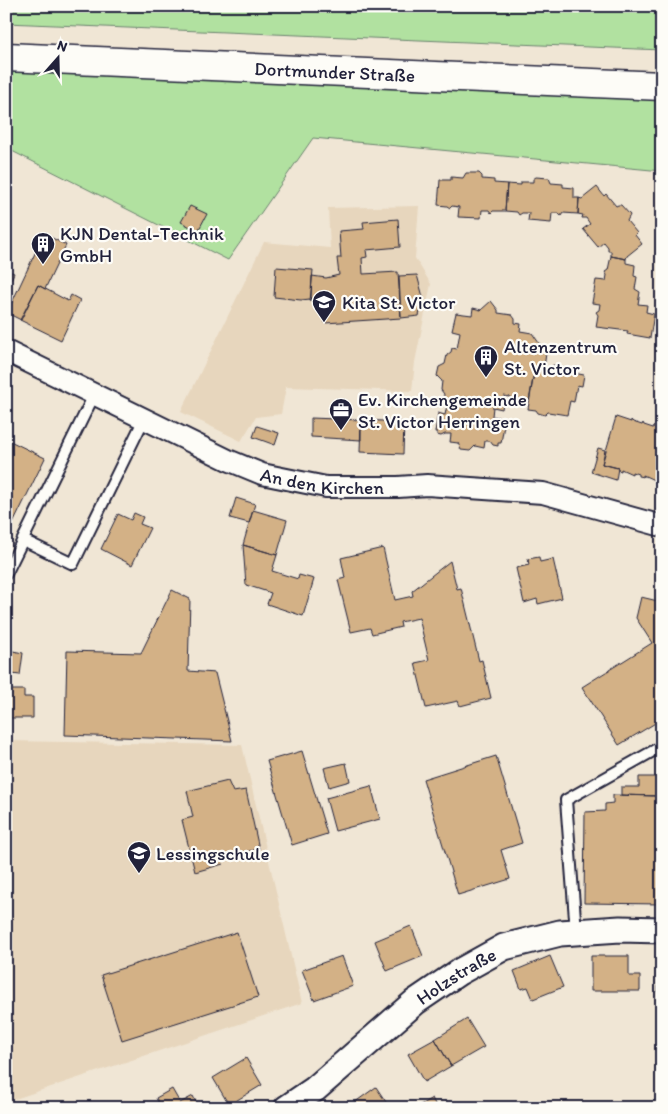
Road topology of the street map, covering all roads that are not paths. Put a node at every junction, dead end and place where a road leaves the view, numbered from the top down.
1 (6, 56) edge
2 (662, 86) edge
3 (6, 351) edge
4 (94, 395) junction
5 (144, 419) junction
6 (662, 526) edge
7 (23, 540) junction
8 (6, 574) edge
9 (662, 746) edge
10 (662, 930) edge
11 (576, 932) junction
12 (287, 1108) edge

1 - 2 main road, Dortmunder Straße
3 - 4 street, An den Kirchen
4 - 5 street, An den Kirchen
4 - 7 lane
5 - 6 street, An den Kirchen
5 - 7 lane
7 - 8 lane
9 - 11 lane
10 - 11 street, Holzstraße
11 - 12 street, Holzstraße

